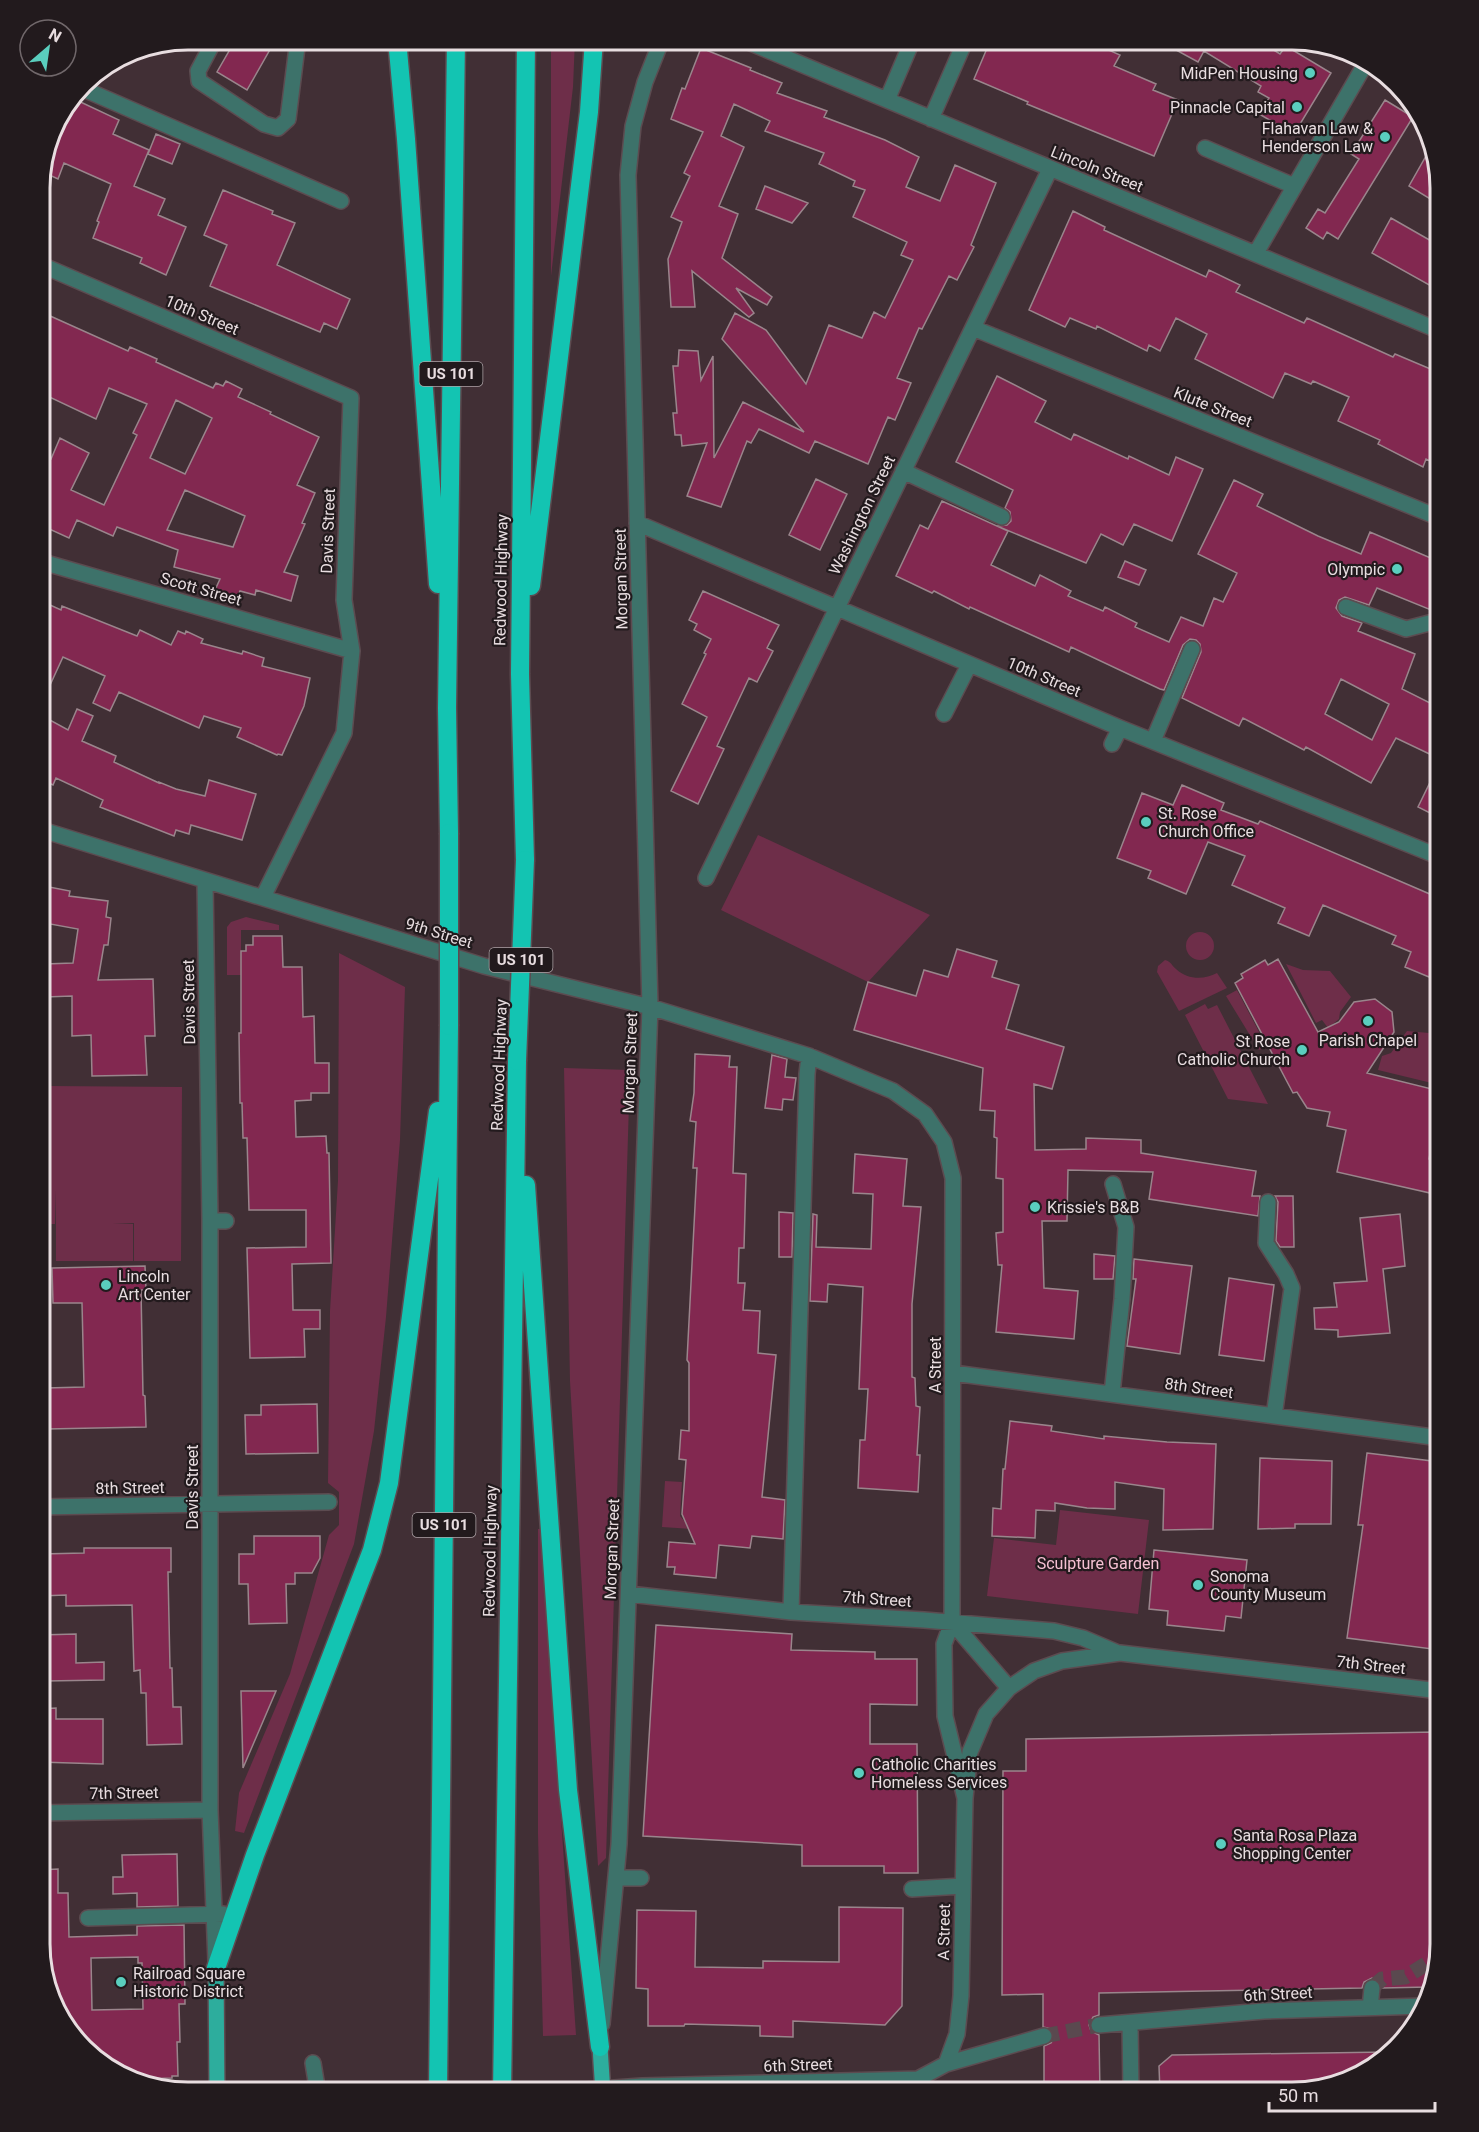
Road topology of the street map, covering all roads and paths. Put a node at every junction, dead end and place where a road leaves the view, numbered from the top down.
1 (209, 50) edge
2 (297, 50) edge
3 (398, 50) edge
4 (456, 50) edge
5 (526, 50) edge
6 (593, 50) edge
7 (658, 50) edge
8 (767, 50) edge
9 (908, 50) edge
10 (961, 50) edge
11 (1362, 70) edge
12 (89, 91) edge
13 (886, 100) junction
14 (931, 119) junction
15 (1205, 148) dead end
16 (1050, 169) junction
17 (1294, 186) junction
18 (340, 201) dead end
19 (1256, 253) junction
20 (50, 269) edge
21 (1430, 327) edge
22 (973, 328) junction
23 (351, 398) joint
24 (903, 471) junction
25 (1430, 514) edge
26 (1002, 518) dead end
27 (637, 523) junction
28 (50, 564) edge
29 (1346, 607) dead end
30 (836, 609) junction
31 (1430, 623) edge
32 (1192, 649) dead end
33 (352, 651) junction
34 (969, 665) junction
35 (520, 674) junction
36 (447, 708) junction
37 (944, 714) dead end
38 (1120, 728) junction
39 (1153, 741) junction
40 (1112, 744) dead end
41 (50, 833) edge
42 (1430, 854) edge
43 (706, 878) dead end
44 (205, 882) junction
45 (263, 897) junction
46 (650, 1007) junction
47 (449, 1026) junction
48 (809, 1056) junction
49 (517, 1061) junction
50 (925, 1114) joint
51 (1113, 1184) dead end
52 (1268, 1202) dead end
53 (210, 1221) junction
54 (226, 1221) dead end
55 (953, 1373) junction
56 (1112, 1394) junction
57 (1274, 1416) junction
58 (1430, 1437) edge
59 (329, 1502) dead end
60 (210, 1505) junction
61 (50, 1507) edge
62 (628, 1594) junction
63 (791, 1612) junction
64 (952, 1622) junction
65 (1120, 1653) junction
66 (1009, 1688) junction
67 (1430, 1690) edge
68 (965, 1798) junction
69 (210, 1810) junction
70 (50, 1813) edge
71 (616, 1878) junction
72 (641, 1878) dead end
73 (963, 1886) junction
74 (912, 1889) dead end
75 (214, 1912) junction
76 (235, 1915) junction
77 (88, 1918) dead end
78 (216, 1968) junction
79 (1372, 1988) dead end
80 (1415, 2006) edge
81 (1370, 2008) junction
82 (1130, 2023) junction
83 (1099, 2025) tunnel mouth
84 (1044, 2036) tunnel mouth
85 (600, 2047) junction
86 (313, 2063) dead end
87 (946, 2064) junction
88 (217, 2082) edge
89 (316, 2082) edge
90 (438, 2082) edge
91 (501, 2082) edge
92 (602, 2082) edge
93 (800, 2082) edge
94 (1131, 2082) edge

1 - 2 street
3 - 36 highway
4 - 36 highway, US 101
5 - 35 highway, Redwood Highway / US 101
6 - 35 highway
7 - 27 street, Morgan Street
8 - 13 street, Lincoln Street
9 - 13 street
10 - 14 street
11 - 17 street
12 - 18 street
13 - 14 street, Lincoln Street
14 - 16 street, Lincoln Street
15 - 17 street
16 - 19 street, Lincoln Street
16 - 22 street, Washington Street
17 - 19 street
19 - 21 street, Lincoln Street
20 - 23 street, 10th Street
22 - 24 street, Washington Street
22 - 25 street, Klute Street
23 - 33 street, Davis Street
24 - 26 street
24 - 30 street, Washington Street
27 - 30 street, 10th Street
27 - 46 street, Morgan Street
28 - 33 street, Scott Street
29 - 31 street
30 - 34 street, 10th Street
30 - 43 street, Washington Street
32 - 39 street
33 - 45 street, Davis Street
34 - 37 street
34 - 38 street, 10th Street
35 - 49 highway, Redwood Highway / US 101, bridge
36 - 47 highway, US 101, bridge
38 - 39 street, 10th Street
38 - 40 street
39 - 42 street, 10th Street
41 - 44 street, 9th Street
44 - 45 street, 9th Street
44 - 53 street, Davis Street
45 - 46 street, 9th Street
46 - 48 street, 9th Street
46 - 62 street, Morgan Street
47 - 76 highway
47 - 90 highway, US 101
48 - 50 street, 9th Street
48 - 63 street
49 - 85 highway
49 - 91 highway, Redwood Highway / US 101
50 - 55 street, A Street
51 - 56 street
52 - 57 street
53 - 54 street
53 - 60 street, Davis Street
55 - 56 street, 8th Street
55 - 64 street, A Street
56 - 57 street, 8th Street
57 - 58 street, 8th Street
59 - 60 street, 8th Street
60 - 61 street, 8th Street
60 - 69 street, Davis Street
62 - 63 street, 7th Street
62 - 71 street, Morgan Street
63 - 64 street, 7th Street
64 - 65 street, 7th Street
64 - 66 street
64 - 68 street, A Street
65 - 66 street, 7th Street
65 - 67 street, 7th Street
66 - 68 street, A Street
68 - 73 street, A Street
69 - 70 street, 7th Street
69 - 75 street, Davis Street
71 - 72 street
71 - 85 street, Morgan Street
73 - 74 street
73 - 87 street, A Street
75 - 76 street
75 - 77 street
75 - 78 street, Davis Street
76 - 78 highway
78 - 88 main road, Davis Street
79 - 81 street
80 - 81 street, 6th Street
81 - 82 street, 6th Street
82 - 83 street, 6th Street
82 - 94 street
84 - 87 street, 6th Street
85 - 92 main road, Morgan Street
86 - 89 street
87 - 93 street, 6th Street

